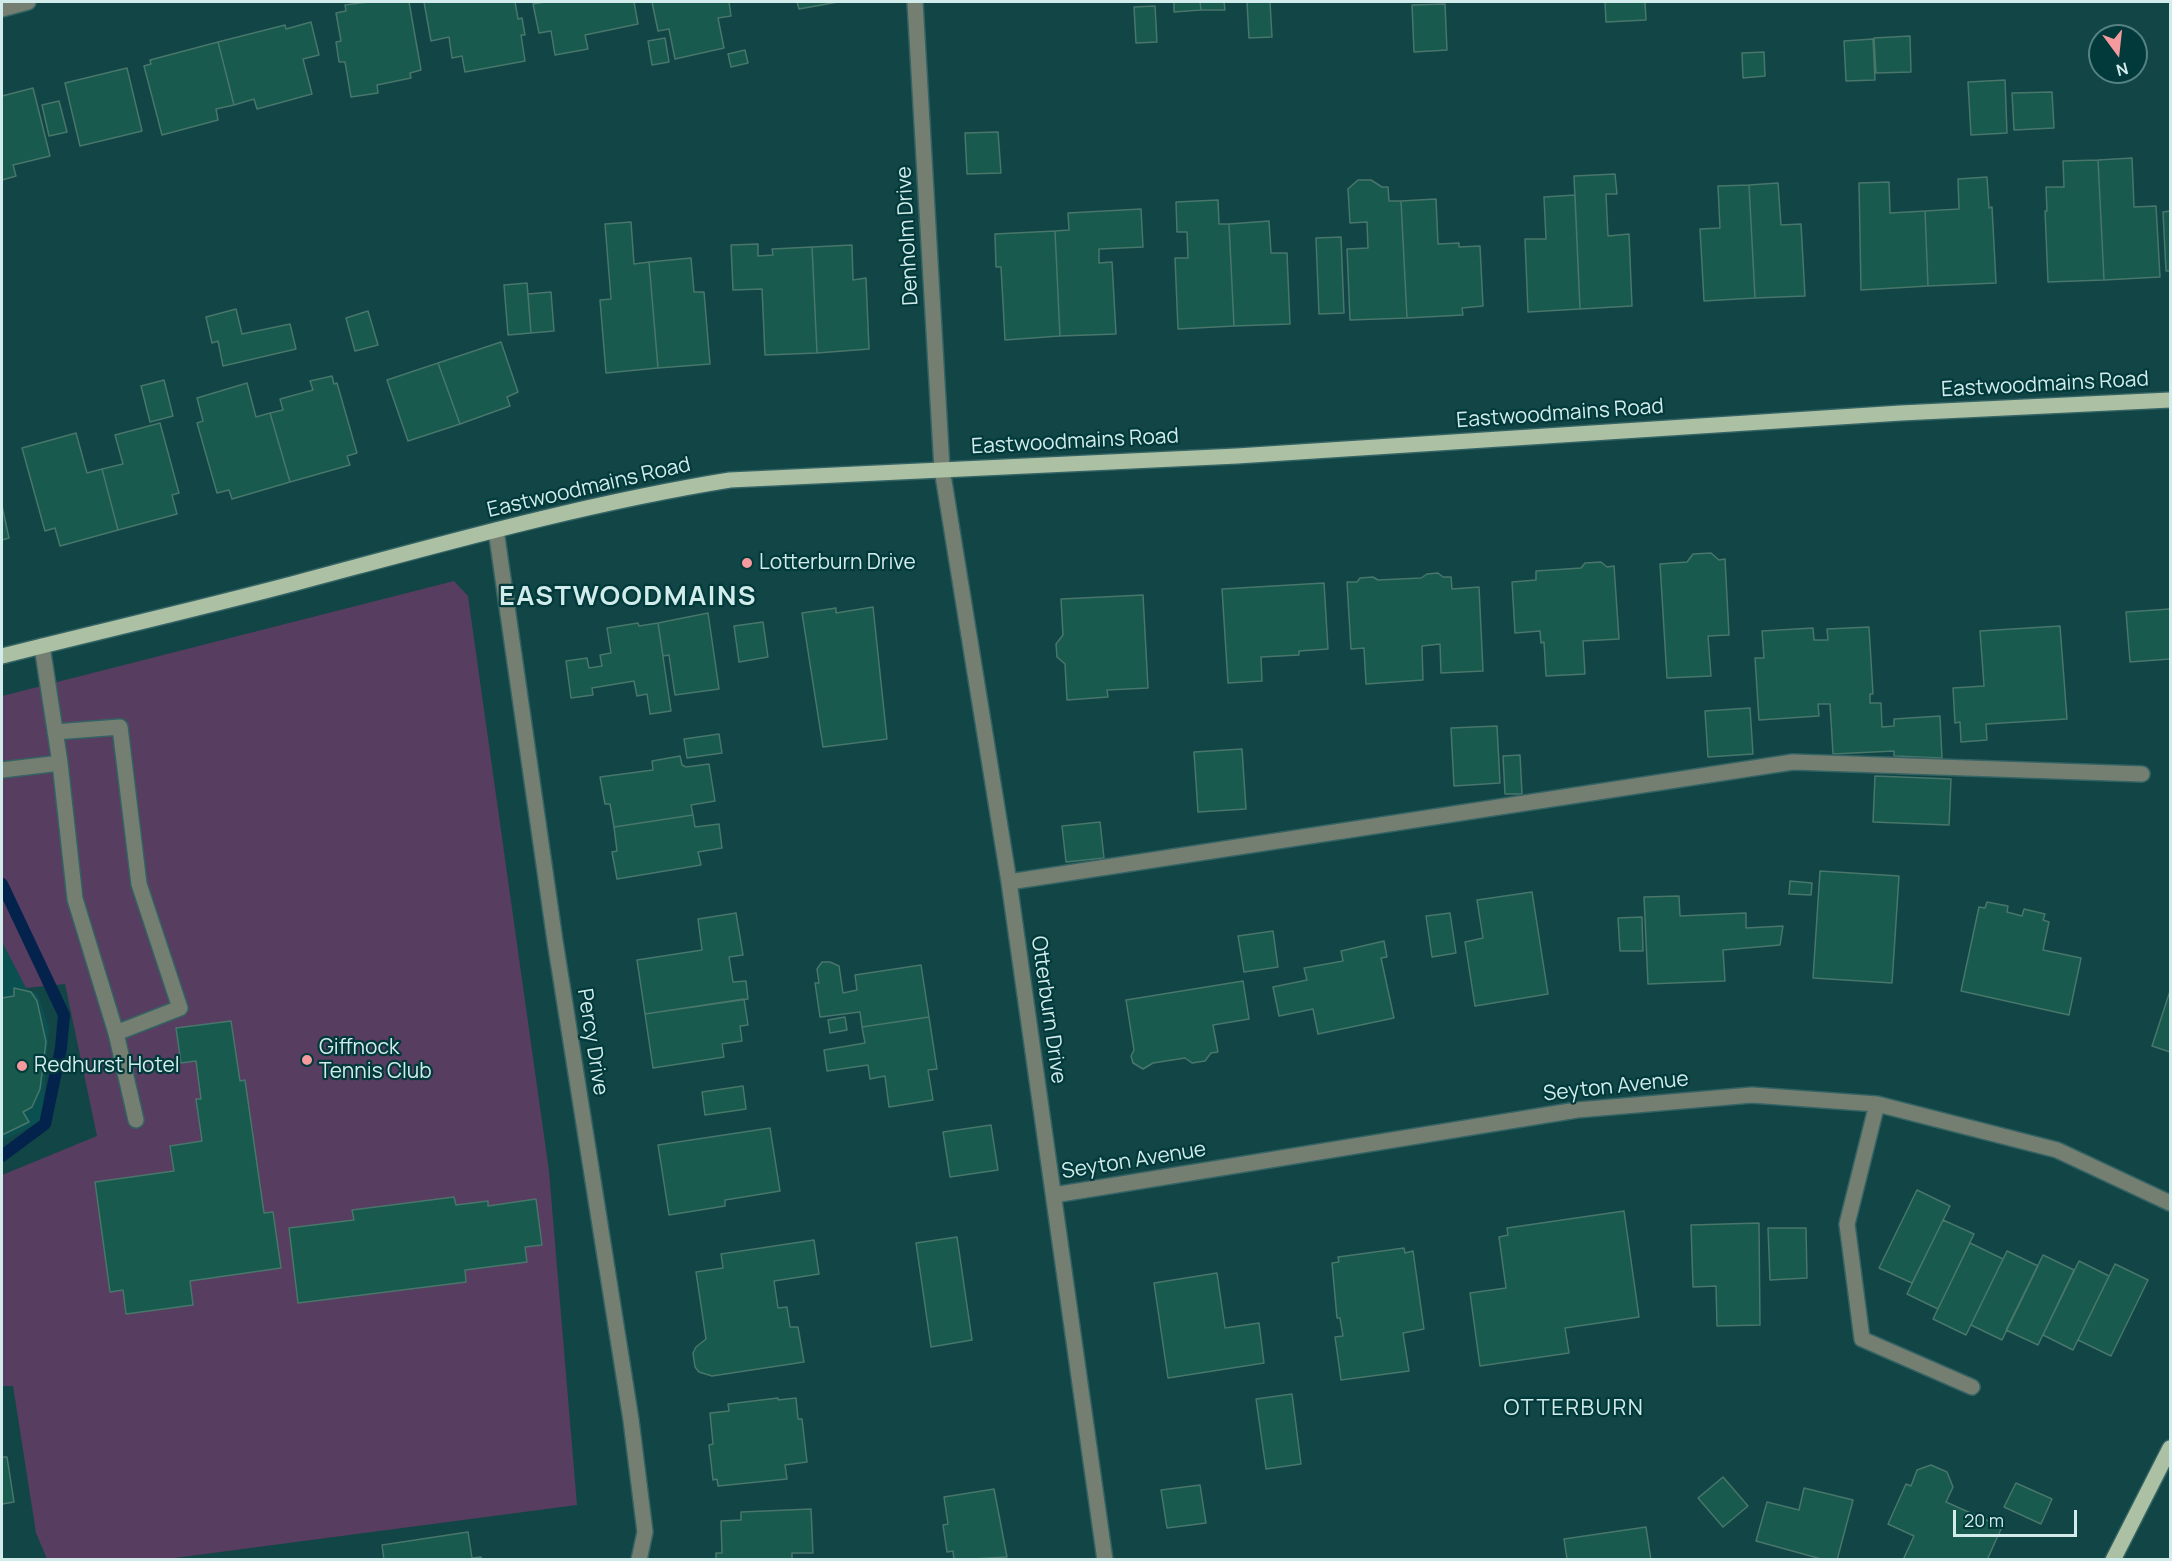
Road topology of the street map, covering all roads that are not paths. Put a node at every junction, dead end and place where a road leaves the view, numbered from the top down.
1 (915, 2) edge
2 (2170, 400) edge
3 (942, 469) junction
4 (496, 530) junction
5 (42, 646) junction
6 (2, 656) edge
7 (55, 732) junction
8 (60, 763) junction
9 (2, 770) edge
10 (2142, 774) dead end
11 (1009, 882) junction
12 (116, 1033) junction
13 (1877, 1104) junction
14 (136, 1120) dead end
15 (1054, 1195) junction
16 (2170, 1203) edge
17 (1972, 1388) dead end
18 (2170, 1448) edge
19 (639, 1560) edge
20 (1105, 1560) edge
21 (2113, 1560) edge

1 - 3 street, Denholm Drive
2 - 3 main road, Eastwoodmains Road
3 - 4 main road, Eastwoodmains Road
3 - 11 street, Otterburn Drive
4 - 5 main road, Eastwoodmains Road
4 - 19 street, Percy Drive
5 - 6 main road, Eastwoodmains Road
5 - 7 street
7 - 8 street
7 - 12 street
8 - 9 street
8 - 12 street
10 - 11 street
11 - 15 street, Otterburn Drive
12 - 14 street
13 - 15 street, Seyton Avenue
13 - 16 street, Seyton Avenue
13 - 17 street
15 - 20 street, Otterburn Drive
18 - 21 main road

